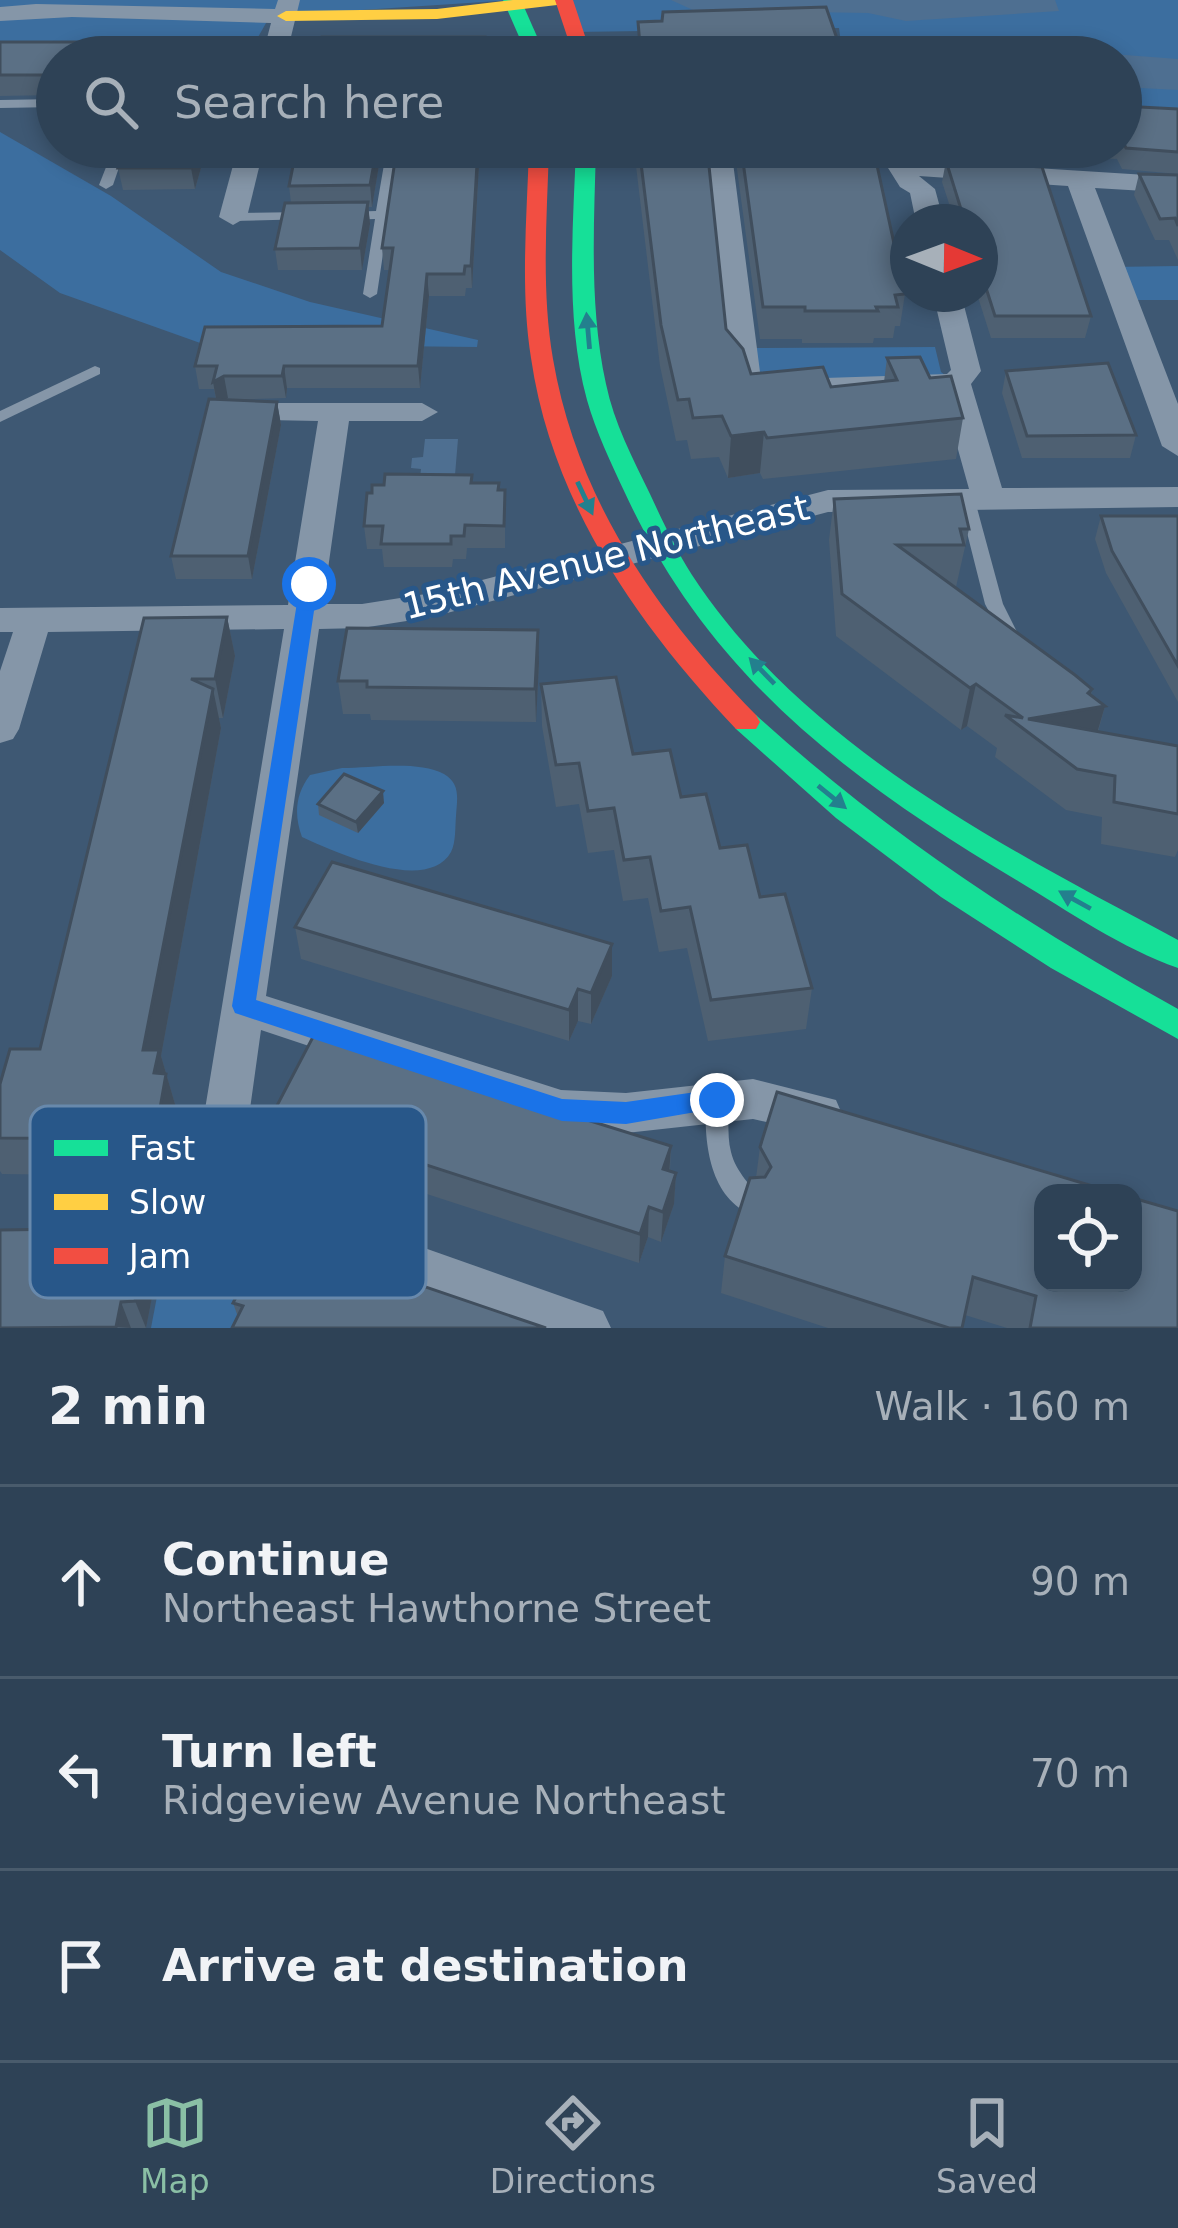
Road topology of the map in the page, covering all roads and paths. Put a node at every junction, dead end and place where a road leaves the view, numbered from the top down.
1 (560, 0) edge
2 (514, 3) edge
3 (288, 8) edge
4 (0, 14) edge
5 (528, 36) edge
6 (575, 36) edge
7 (36, 103) edge
8 (0, 104) edge
9 (112, 168) edge
10 (246, 168) edge
11 (390, 168) edge
12 (539, 168) edge
13 (586, 168) edge
14 (720, 168) edge
15 (900, 168) edge
16 (903, 168) edge
17 (938, 168) edge
18 (1079, 179) junction
19 (106, 185) dead end
20 (1178, 185) edge
21 (902, 204) edge
22 (926, 204) edge
23 (382, 215) junction
24 (314, 216) edge
25 (336, 216) edge
26 (233, 217) joint
27 (370, 294) dead end
28 (927, 312) edge
29 (951, 312) edge
30 (94, 371) dead end
31 (1165, 377) edge
32 (955, 383) junction
33 (228, 412) edge
34 (335, 412) junction
35 (422, 412) dead end
36 (0, 417) edge
37 (1178, 446) edge
38 (977, 497) junction
39 (1178, 497) edge
40 (661, 544) junction
41 (615, 556) junction
42 (17, 620) edge
43 (304, 620) junction
44 (1026, 658) edge
45 (0, 729) edge
46 (1178, 955) edge
47 (243, 1006) junction
48 (1178, 1025) edge
49 (717, 1100) junction
50 (228, 1106) edge
51 (853, 1124) edge
52 (750, 1203) edge
53 (426, 1271) edge
54 (586, 1328) edge

1 - 2 street
1 - 6 street
2 - 3 street
2 - 5 street
3 - 4 street
7 - 8 lane
9 - 19 lane
10 - 26 street
11 - 23 lane
12 -> 41 street
40 -> 13 street
14 - 32 street
15 - 21 street
16 - 22 street
17 - 18 street
18 - 20 street
18 - 31 street
23 - 25 lane
23 - 27 lane
24 - 26 lane
28 - 32 street
29 - 32 street
30 - 36 lane
31 - 37 street
32 - 38 street
33 - 34 street
34 - 35 street
34 - 43 street
38 - 39 street, 15th Avenue Northeast
38 - 40 street, 15th Avenue Northeast
38 - 44 lane
40 - 41 street, 15th Avenue Northeast
46 -> 40 street
41 - 43 street, 15th Avenue Northeast
41 -> 48 street
42 - 43 street, 15th Avenue Northeast
42 - 45 street
43 - 47 street
47 - 49 street
47 - 50 street
49 - 51 street
49 - 52 lane
53 - 54 street

